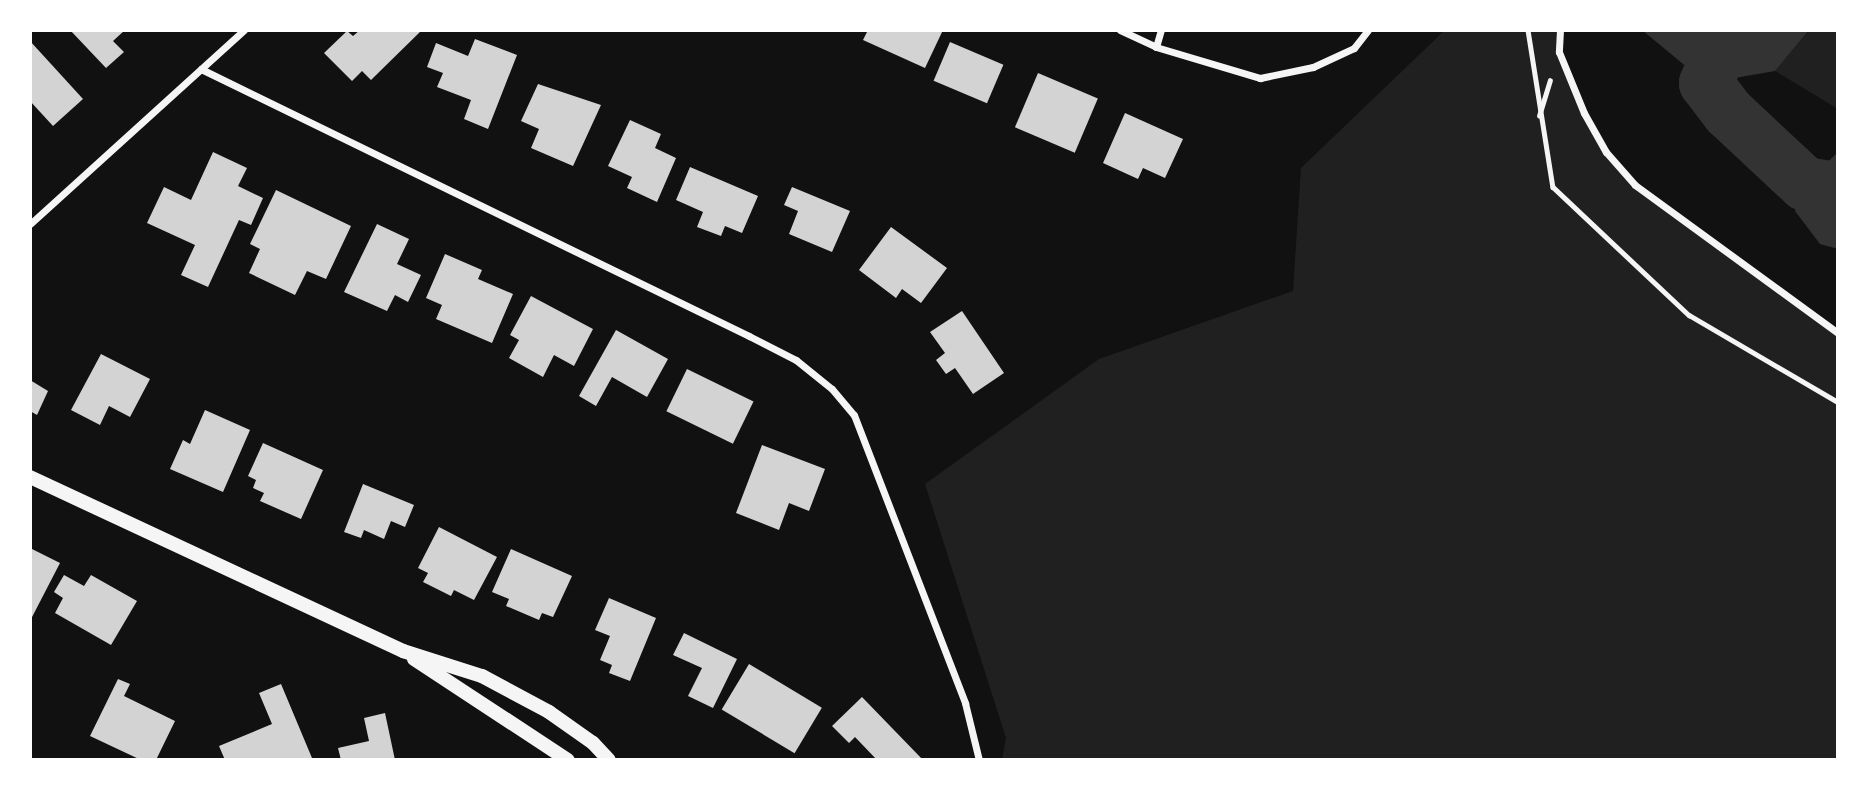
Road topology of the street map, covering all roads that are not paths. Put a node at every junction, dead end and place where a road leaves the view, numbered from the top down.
1 (244, 30) edge
2 (1120, 30) edge
3 (1161, 30) edge
4 (1368, 30) edge
5 (1560, 30) edge
6 (1156, 47) junction
7 (201, 69) junction
8 (30, 224) edge
9 (1838, 334) edge
10 (30, 477) edge
11 (402, 651) junction
12 (568, 760) edge
13 (609, 760) edge
14 (979, 760) edge

1 - 7 street
2 - 6 street
3 - 6 street
4 - 6 street
5 - 9 street
7 - 8 street
7 - 14 street
10 - 11 main road
11 - 12 main road
11 - 13 main road

